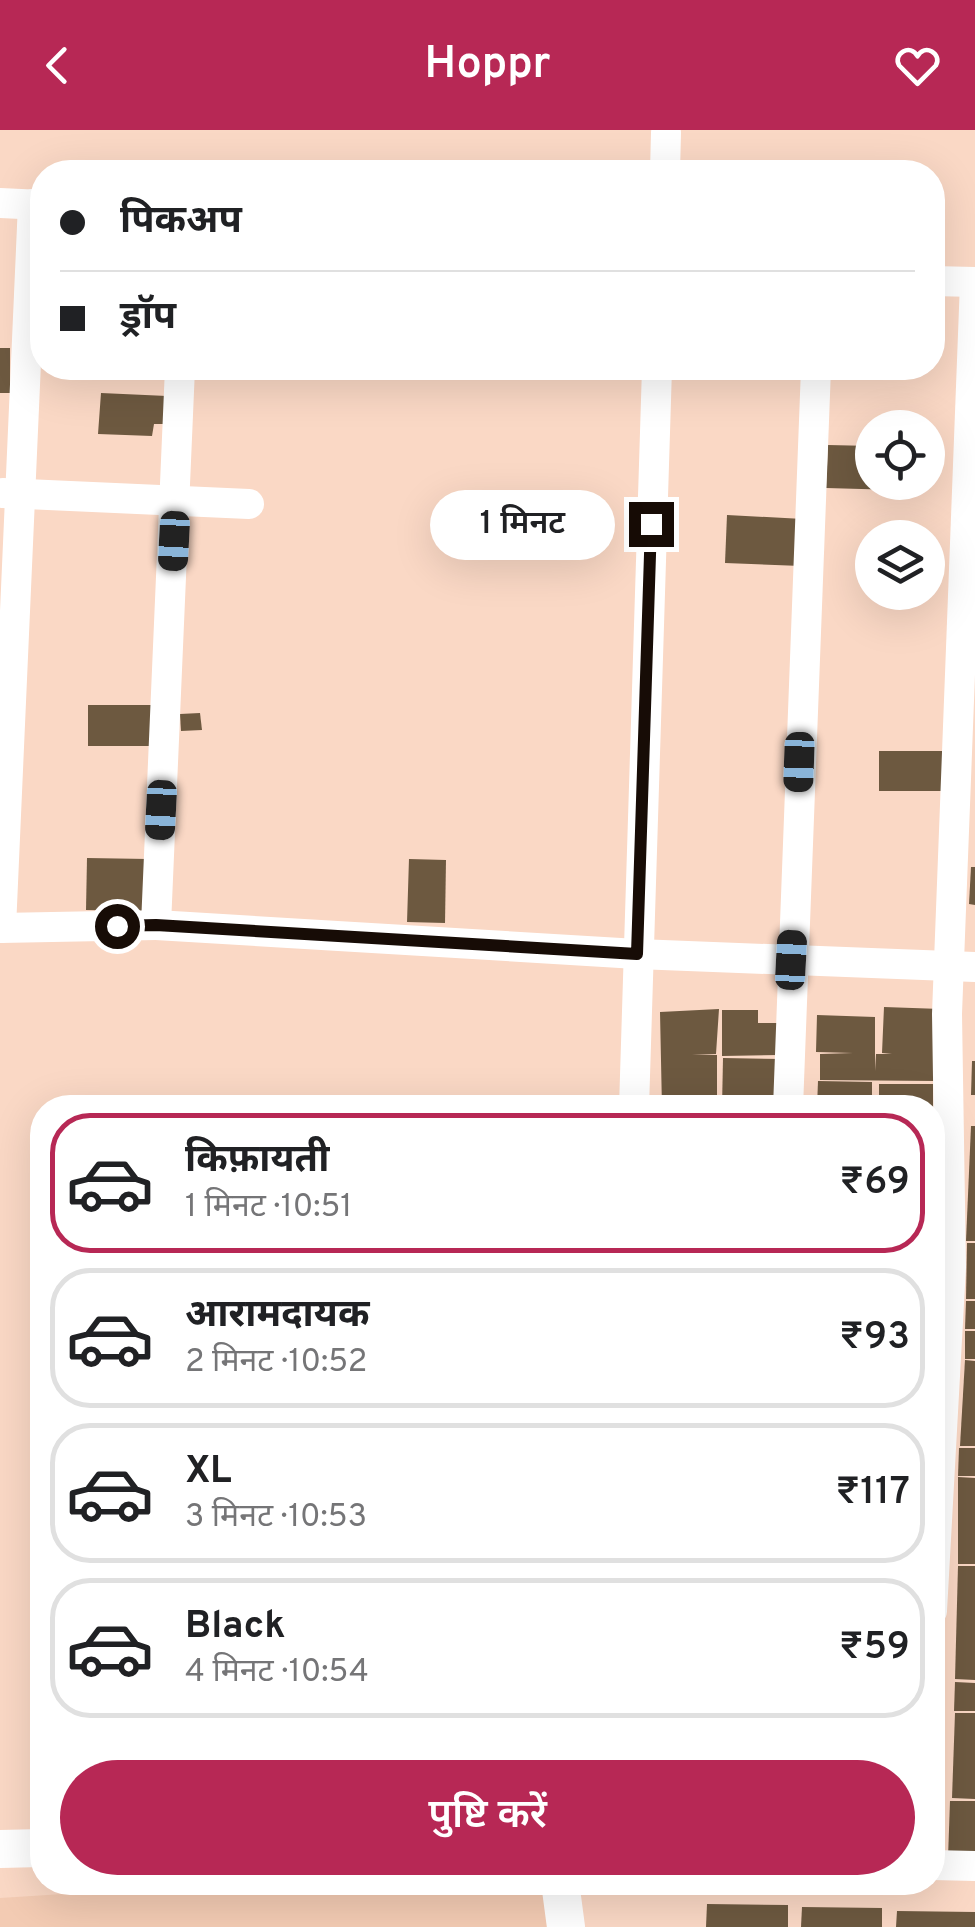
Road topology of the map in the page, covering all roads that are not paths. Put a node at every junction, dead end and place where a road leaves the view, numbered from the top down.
1 (666, 133) dead end
2 (665, 160) edge
3 (0, 203) edge
4 (30, 205) edge
5 (945, 281) edge
6 (975, 282) edge
7 (30, 287) edge
8 (180, 380) edge
9 (656, 380) edge
10 (815, 380) edge
11 (10, 493) edge
12 (176, 503) junction
13 (249, 504) dead end
14 (970, 513) edge
15 (156, 925) junction
16 (1, 928) edge
17 (637, 954) junction
18 (791, 960) junction
19 (962, 966) edge
20 (634, 1095) edge
21 (788, 1095) edge
22 (945, 1222) edge
23 (30, 1848) edge
24 (0, 1849) edge
25 (945, 1865) edge
26 (975, 1866) edge
27 (562, 1895) edge
28 (566, 1927) edge

1 - 2 street
3 - 4 street
5 - 6 street
6 - 14 street
7 - 11 street
8 - 12 street
9 - 17 street
10 - 18 street
11 - 12 street
11 - 16 street
12 - 13 street
12 - 15 street
14 - 19 street
15 - 16 street
15 - 17 street
17 - 18 street
17 - 20 street
18 - 19 street
18 - 21 street
19 - 22 street
23 - 24 street
25 - 26 street
27 - 28 street

